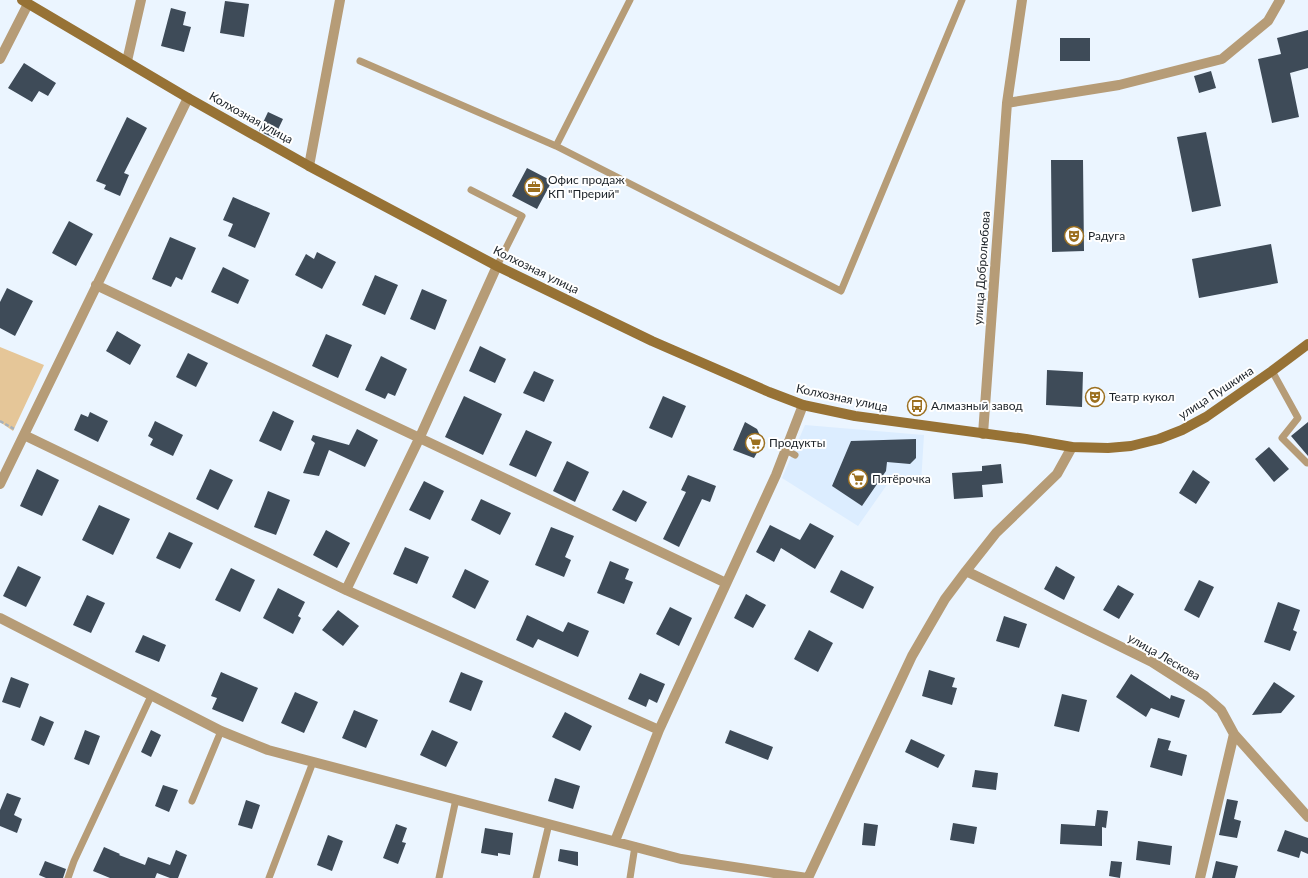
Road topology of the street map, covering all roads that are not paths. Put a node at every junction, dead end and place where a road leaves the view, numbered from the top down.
1 (141, 0) edge
2 (340, 0) edge
3 (630, 0) edge
4 (962, 0) edge
5 (1022, 0) edge
6 (1280, 0) edge
7 (25, 2) edge
8 (0, 60) edge
9 (127, 61) junction
10 (360, 61) dead end
11 (188, 98) junction
12 (1007, 103) junction
13 (556, 146) junction
14 (309, 166) junction
15 (471, 190) dead end
16 (497, 266) junction
17 (96, 285) junction
18 (1308, 344) edge
19 (1272, 371) junction
20 (803, 405) junction
21 (24, 434) junction
22 (984, 434) junction
23 (419, 439) junction
24 (1077, 447) junction
25 (1308, 462) edge
26 (0, 484) edge
27 (966, 571) junction
28 (726, 584) junction
29 (346, 590) junction
30 (0, 618) edge
31 (151, 696) junction
32 (660, 730) junction
33 (221, 731) junction
34 (1234, 734) junction
35 (314, 762) junction
36 (456, 799) junction
37 (192, 801) dead end
38 (1308, 817) edge
39 (549, 824) junction
40 (615, 841) junction
41 (635, 846) junction
42 (68, 878) edge
43 (269, 878) edge
44 (439, 878) edge
45 (536, 878) edge
46 (630, 878) edge
47 (807, 878) edge
48 (1200, 878) edge

1 - 9 street
2 - 14 street
3 - 13 lane
4 - 13 lane
5 - 12 street, улица Добролюбова
6 - 12 street
7 - 8 street
7 - 9 main road, Колхозная улица
9 - 11 main road, Колхозная улица
10 - 13 lane
11 - 14 main road, Колхозная улица
11 - 17 street
12 - 22 street, улица Добролюбова
14 - 16 main road, Колхозная улица
15 - 16 lane
16 - 20 main road, Колхозная улица
16 - 23 street
17 - 21 street
17 - 23 street
18 - 19 main road, улица Пушкина
19 - 24 main road, улица Пушкина
19 - 25 lane
20 - 22 main road, Колхозная улица
20 - 28 street
21 - 26 street
21 - 29 street
22 - 24 main road, Колхозная улица
23 - 28 street
23 - 29 street
24 - 27 street
27 - 34 street, улица Лескова
27 - 47 street
28 - 32 street
29 - 32 street
30 - 31 street
31 - 33 street
31 - 42 lane
32 - 40 street
33 - 35 street
33 - 37 lane
34 - 38 street, улица Лескова
34 - 48 street
35 - 36 street
35 - 43 lane
36 - 39 street
36 - 44 lane
39 - 40 street
39 - 45 lane
40 - 41 street
41 - 46 lane
41 - 47 street

